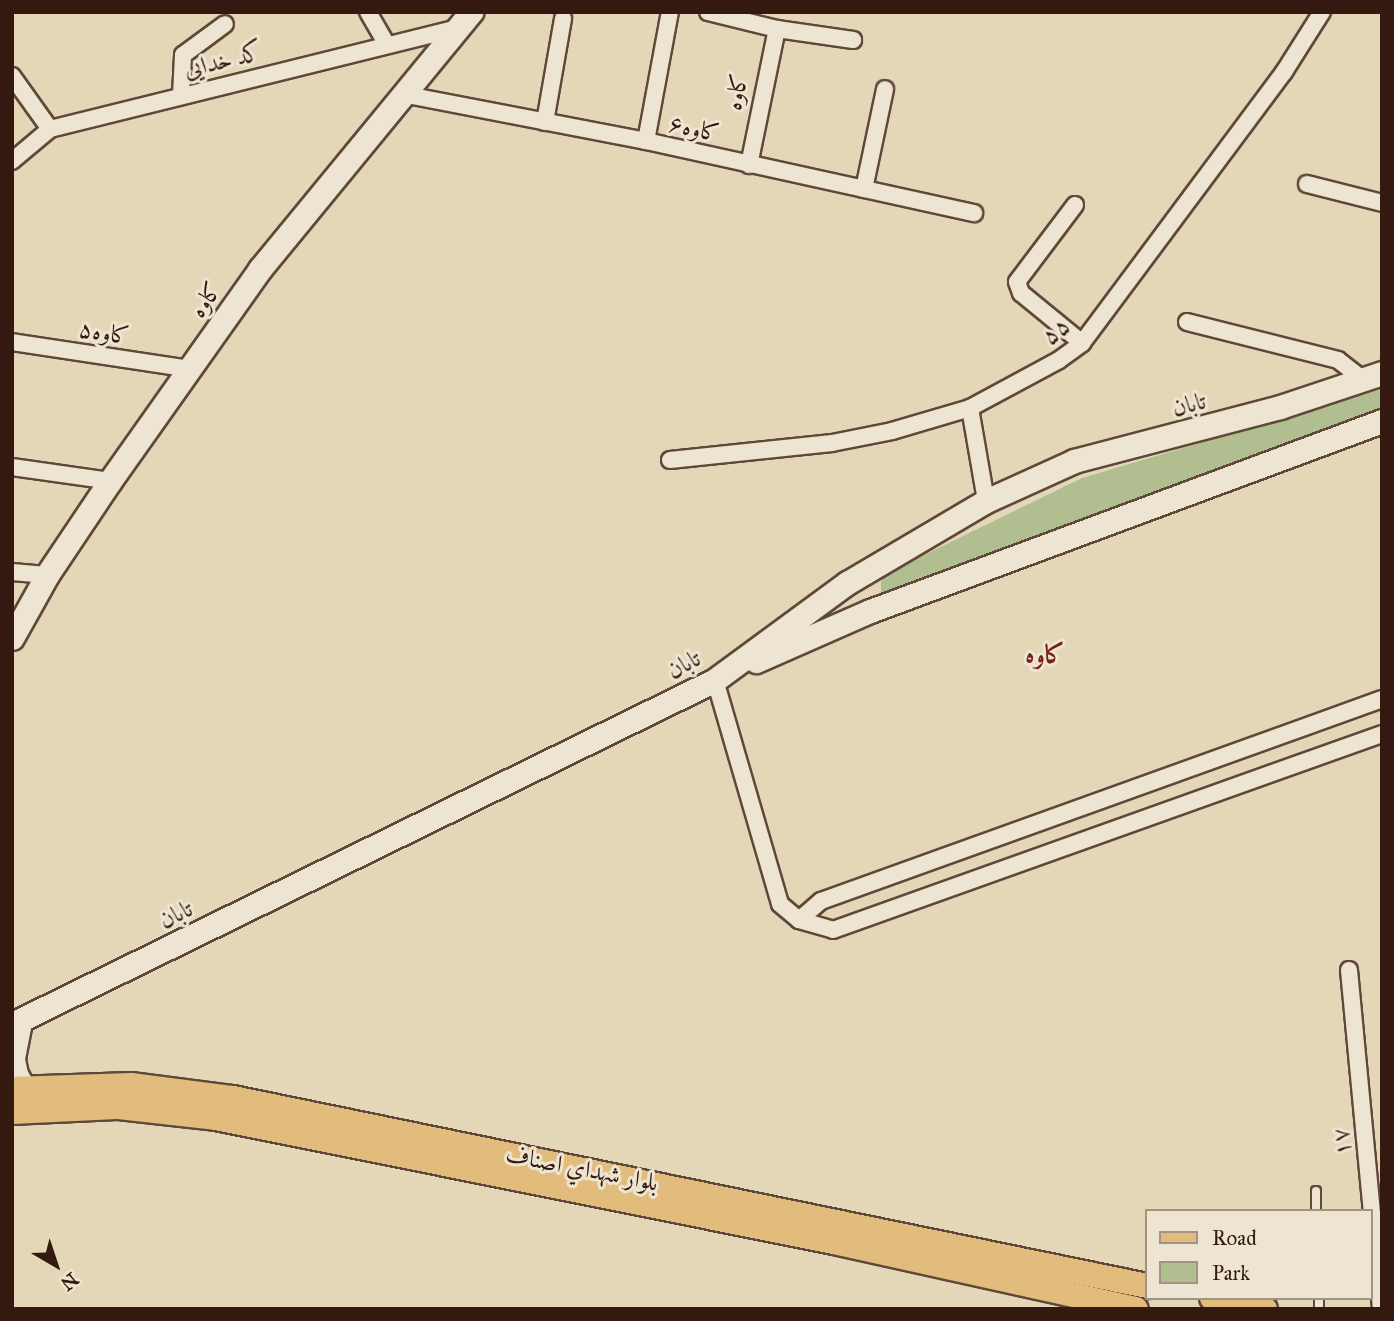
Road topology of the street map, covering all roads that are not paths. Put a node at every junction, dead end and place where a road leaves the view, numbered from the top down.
1 (368, 12) edge
2 (471, 12) edge
3 (670, 12) edge
4 (708, 12) edge
5 (1322, 12) edge
6 (563, 19) dead end
7 (225, 24) dead end
8 (454, 29) junction
9 (777, 29) junction
10 (853, 40) dead end
11 (387, 45) junction
12 (12, 76) edge
13 (884, 89) dead end
14 (402, 94) junction
15 (181, 95) junction
16 (545, 122) junction
17 (50, 129) junction
18 (646, 141) junction
19 (12, 160) edge
20 (749, 165) junction
21 (1307, 184) dead end
22 (864, 188) junction
23 (1382, 203) edge
24 (1075, 205) dead end
25 (974, 213) dead end
26 (1187, 322) dead end
27 (12, 342) edge
28 (1082, 343) junction
29 (190, 369) junction
30 (1373, 377) edge
31 (970, 408) junction
32 (1382, 421) edge
33 (670, 460) dead end
34 (12, 467) edge
35 (110, 481) junction
36 (986, 501) junction
37 (12, 572) edge
38 (47, 575) junction
39 (12, 638) edge
40 (715, 680) junction
41 (1382, 699) edge
42 (1382, 734) edge
43 (799, 920) junction
44 (1349, 970) dead end
45 (16, 1023) edge
46 (19, 1101) edge
47 (1315, 1191) dead end
48 (1316, 1209) edge
49 (1372, 1209) edge
50 (1373, 1224) edge
51 (1146, 1286) edge
52 (1222, 1300) edge
53 (1136, 1309) edge
54 (1265, 1309) edge
55 (1381, 1309) edge

1 - 11 street
2 - 8 street, کاوه
3 - 18 street
4 - 9 street
5 - 28 street, ۵۵
6 - 16 street
7 - 15 street
8 - 11 street, کد خدایی
8 - 14 street, کاوه
9 - 10 street
9 - 20 street, کاوه
11 - 15 street, کد خدایی
12 - 17 street
13 - 22 street
14 - 16 street, کاوه۶
14 - 29 street, کاوه
15 - 17 street, کد خدایی
16 - 18 street, کاوه۶
17 - 19 street, کد خدایی
18 - 20 street, کاوه۶
20 - 22 street, کاوه۶
21 - 23 street
22 - 25 street, کاوه۶
24 - 28 street
26 - 30 street
27 - 29 street, کاوه۵
28 - 31 street, ۵۵
29 - 35 street, کاوه
30 - 36 street, تابان
31 - 33 street, ۵۵
31 - 36 street
32 - 40 street
34 - 35 street
35 - 38 street, کاوه
36 - 40 street, تابان
37 - 38 street
38 - 39 street, کاوه
40 - 43 street
40 - 45 street, تابان
41 - 43 street
42 - 43 street
44 - 49 street, ۱۷
45 - 46 street
46 - 51 main road, بلوار شهداي اصناف
46 - 53 main road, بلوار شهداي اصناف
47 - 48 lane
50 - 55 street, ۱۷
52 - 54 main road

